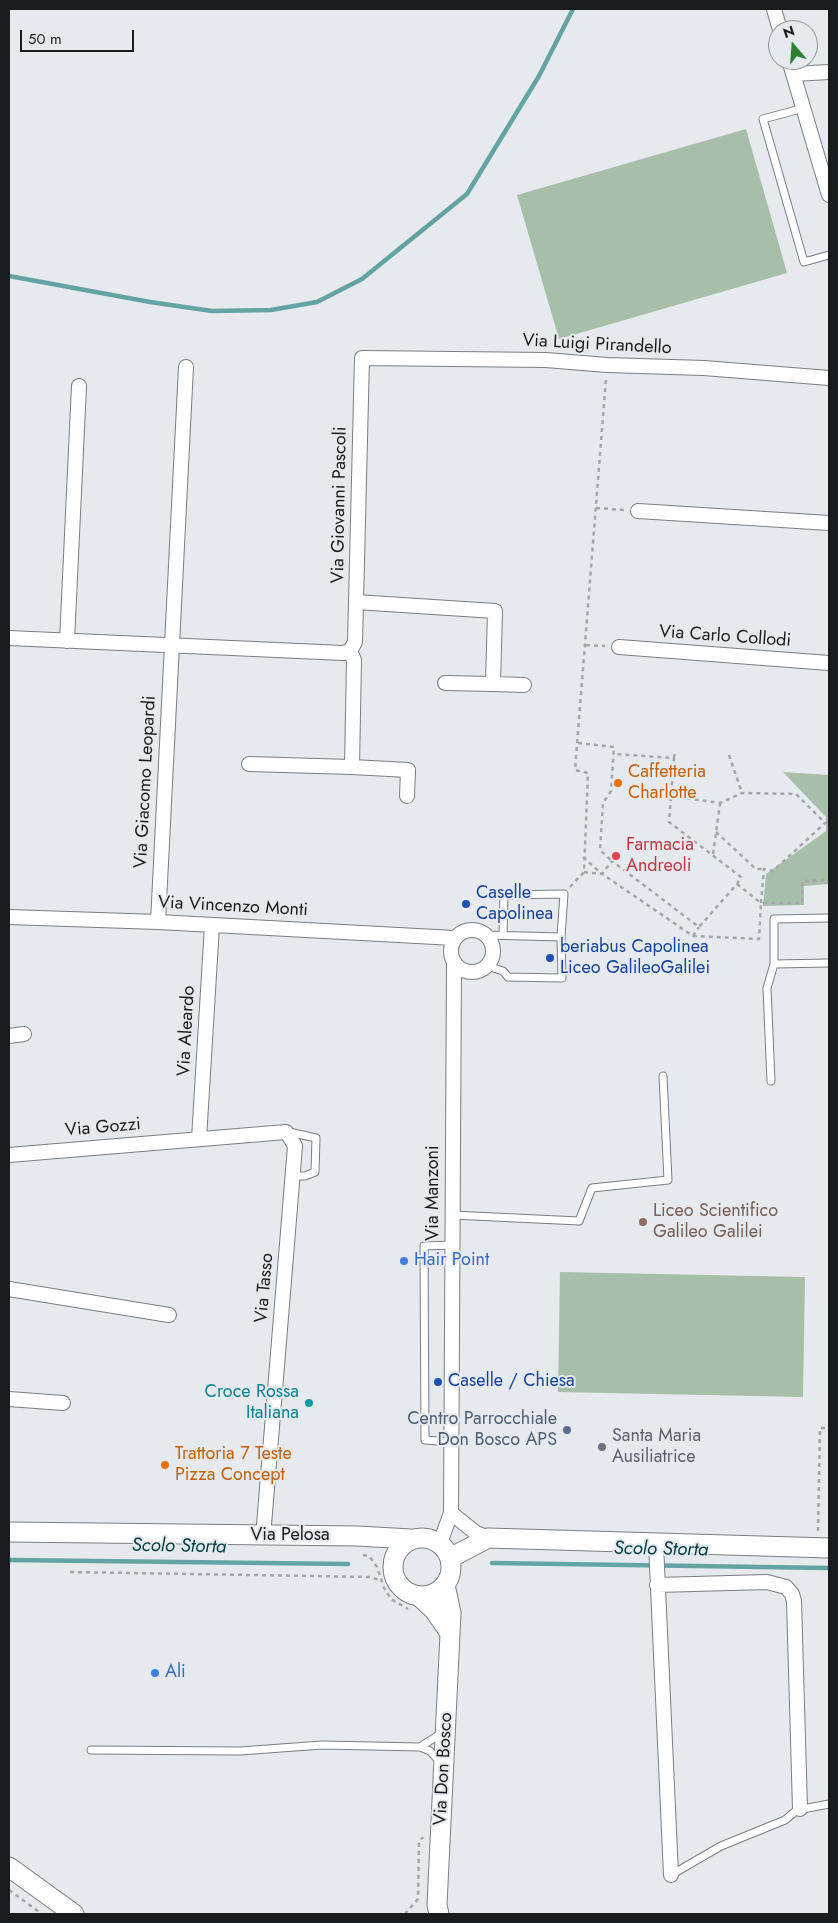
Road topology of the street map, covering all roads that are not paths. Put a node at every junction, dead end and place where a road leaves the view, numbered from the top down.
1 (793, 70) edge
2 (829, 72) edge
3 (794, 74) junction
4 (804, 108) junction
5 (829, 195) edge
6 (829, 255) edge
7 (362, 358) joint
8 (186, 367) dead end
9 (829, 378) edge
10 (79, 386) dead end
11 (638, 511) road end
12 (829, 523) edge
13 (356, 602) junction
14 (9, 638) edge
15 (68, 641) junction
16 (173, 645) junction
17 (619, 648) road end
18 (350, 651) junction
19 (829, 663) edge
20 (445, 683) dead end
21 (493, 684) junction
22 (524, 685) dead end
23 (250, 764) dead end
24 (352, 767) junction
25 (407, 796) dead end
26 (9, 917) edge
27 (829, 918) edge
28 (158, 922) junction
29 (212, 925) junction
30 (485, 935) junction
31 (503, 935) junction
32 (561, 937) junction
33 (454, 938) junction
34 (829, 963) edge
35 (454, 964) junction
36 (774, 964) junction
37 (482, 969) junction
38 (454, 991) junction
39 (24, 1034) dead end
40 (9, 1036) edge
41 (663, 1076) dead end
42 (771, 1081) dead end
43 (286, 1132) junction
44 (199, 1139) junction
45 (9, 1154) edge
46 (293, 1176) junction
47 (452, 1215) junction
48 (452, 1245) junction
49 (9, 1289) edge
50 (169, 1315) dead end
51 (9, 1399) edge
52 (63, 1403) dead end
53 (451, 1442) junction
54 (451, 1513) junction
55 (9, 1532) edge
56 (263, 1537) junction
57 (359, 1537) junction
58 (488, 1538) junction
59 (411, 1539) junction
60 (823, 1548) edge
61 (445, 1551) junction
62 (657, 1565) junction
63 (393, 1567) junction
64 (445, 1585) junction
65 (416, 1603) junction
66 (450, 1633) junction
67 (446, 1729) junction
68 (420, 1747) junction
69 (91, 1750) dead end
70 (444, 1768) junction
71 (829, 1804) edge
72 (800, 1809) junction
73 (9, 1867) edge
74 (671, 1875) joint
75 (436, 1911) edge
76 (74, 1914) edge

1 - 3 street
2 - 3 street
3 - 4 street
4 - 5 street
4 - 6 lane
7 - 9 street, Via Luigi Pirandello
7 - 13 street, Via Giovanni Pascoli
8 - 16 street
10 - 15 street
11 - 12 street
13 - 18 street, Via Giovanni Pascoli
13 - 21 street
14 - 15 street
15 - 16 street
16 - 18 street
16 - 28 street, Via Giacomo Leopardi
17 - 19 street, Via Carlo Collodi
18 - 24 street, Via Giovanni Pascoli
20 - 21 street
21 - 22 street
23 - 24 street
24 - 25 street
26 - 28 street, Via Vincenzo Monti
27 - 36 lane
28 - 29 street, Via Vincenzo Monti
29 - 33 street, Via Vincenzo Monti
29 - 44 street, Via Aleardo
30 - 31 lane
30 - 33 street
30 - 37 street
31 - 32 lane
31 - 32 lane
32 - 37 lane
33 - 35 street
34 - 36 lane
35 - 37 street
35 - 38 street, Via Manzoni
36 - 42 lane
37 - 38 street
38 - 47 street, Via Manzoni
39 - 40 street
41 - 47 lane
43 - 44 street
43 - 46 street, Via Tasso
43 - 46 lane
44 - 45 street, Via Gozzi
46 - 56 street, Via Tasso
47 - 48 street, Via Manzoni
48 - 53 street, Via Manzoni
48 - 53 lane
49 - 50 street
51 - 52 street
53 - 54 street, Via Manzoni
54 - 58 street
54 - 61 street
55 - 56 main road, Via Pelosa
56 - 57 main road, Via Pelosa
57 - 59 main road, Via Pelosa
57 - 63 main road
58 - 61 main road
58 - 62 main road
59 - 61 main road
59 - 63 main road
60 - 62 main road
61 - 64 main road
62 - 72 street
62 - 74 street
63 - 65 main road
64 - 65 main road
64 - 66 main road, Via Don Bosco
65 - 66 main road
66 - 67 main road, Via Don Bosco
67 - 68 lane
67 - 70 main road, Via Don Bosco
68 - 69 lane
68 - 70 lane
70 - 75 main road, Via Don Bosco
71 - 72 lane
72 - 74 lane
73 - 76 main road

